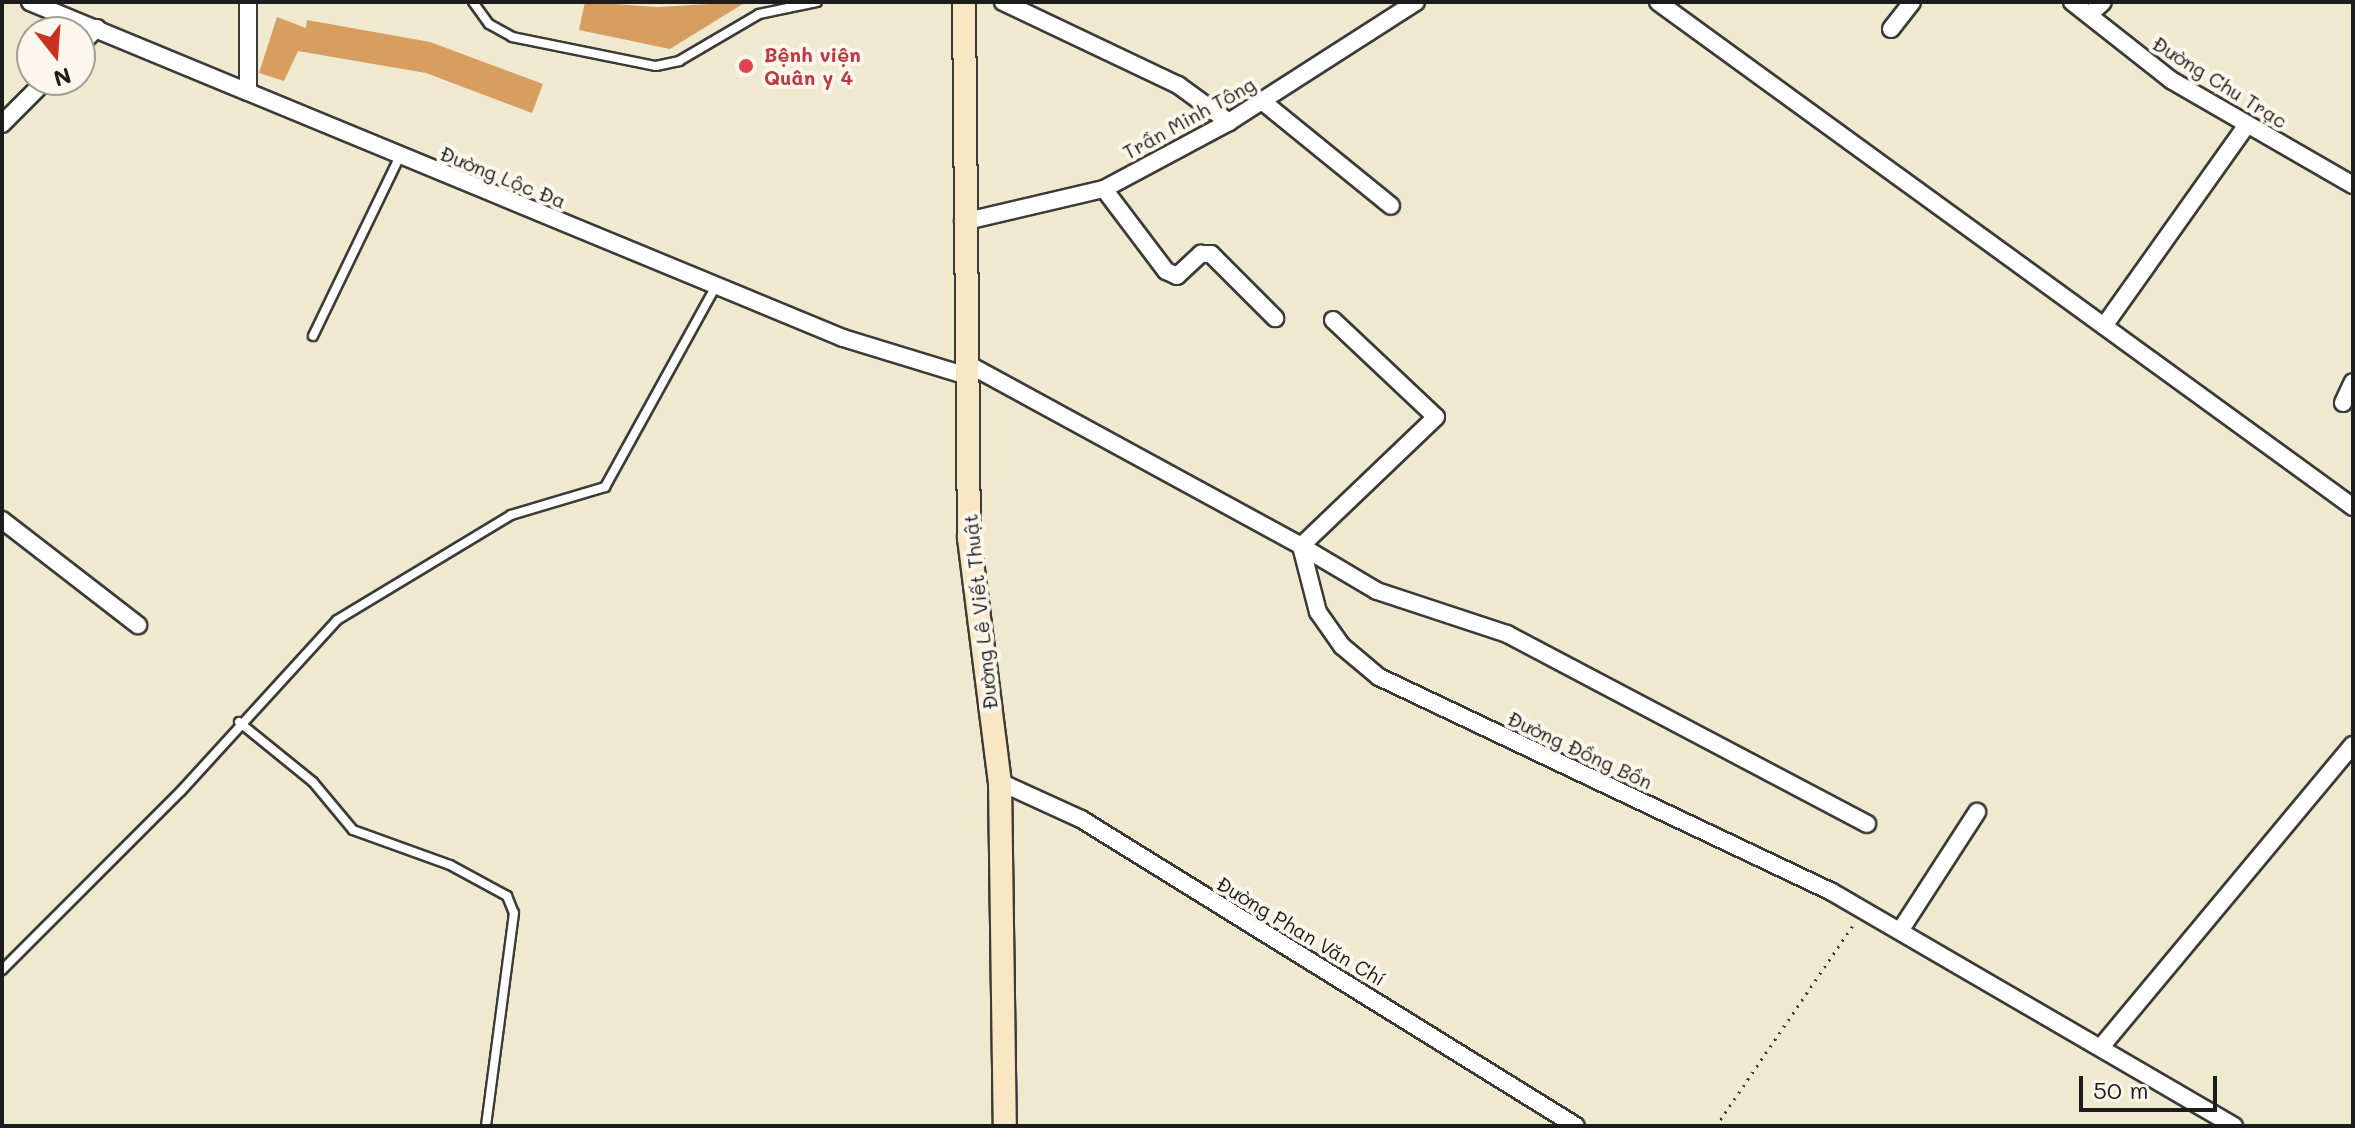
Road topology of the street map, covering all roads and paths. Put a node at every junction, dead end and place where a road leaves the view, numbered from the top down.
1 (30, 2) edge
2 (248, 2) edge
3 (817, 2) edge
4 (964, 2) edge
5 (1003, 2) edge
6 (1416, 2) edge
7 (1658, 2) edge
8 (1912, 2) edge
9 (2072, 2) edge
10 (2103, 2) edge
11 (801, 3) edge
12 (478, 4) edge
13 (2089, 15) junction
14 (97, 28) joint
15 (1891, 29) dead end
16 (248, 92) junction
17 (30, 96) edge
18 (1262, 101) junction
19 (1229, 122) junction
20 (2, 124) edge
21 (2247, 125) junction
22 (400, 156) junction
23 (2353, 185) edge
24 (1104, 189) junction
25 (1391, 206) dead end
26 (963, 222) junction
27 (716, 286) junction
28 (1275, 318) dead end
29 (1333, 320) dead end
30 (2104, 326) junction
31 (313, 336) dead end
32 (966, 369) junction
33 (2353, 382) edge
34 (2343, 403) dead end
35 (2353, 507) edge
36 (2, 520) edge
37 (1301, 546) junction
38 (138, 625) dead end
39 (239, 722) junction
40 (2353, 745) edge
41 (1000, 782) junction
42 (1977, 812) dead end
43 (1867, 824) dead end
44 (1862, 912) junction
45 (1900, 931) junction
46 (2, 970) edge
47 (2101, 1047) junction
48 (486, 1126) edge
49 (1005, 1126) edge
50 (1576, 1126) edge
51 (1716, 1126) edge
52 (2234, 1126) edge

1 - 14 street, Đường Lộc Đa
2 - 16 street
3 - 11 lane
4 - 26 main road, Đường Lê Viết Thuật
5 - 19 street
6 - 18 street, Trần Minh Tông
7 - 30 street
8 - 15 street
9 - 13 street, Đường Chu Trạc
10 - 13 street
11 - 12 lane
13 - 21 street, Đường Chu Trạc
14 - 16 street, Đường Lộc Đa
16 - 22 street, Đường Lộc Đa
17 - 20 street
18 - 19 street, Trần Minh Tông
18 - 25 street
19 - 24 street, Trần Minh Tông
21 - 23 street, Đường Chu Trạc
21 - 30 street
22 - 27 street, Đường Lộc Đa
22 - 31 lane
24 - 26 street, Trần Minh Tông
24 - 28 street
26 - 32 main road, Đường Lê Viết Thuật
27 - 32 street, Đường Lộc Đa
27 - 39 lane
29 - 37 street
30 - 35 street
32 - 37 street
32 - 41 main road, Đường Lê Viết Thuật
33 - 34 street
36 - 38 street
37 - 43 street
37 - 44 street, Đường Đồng Bồn
39 - 46 lane
39 - 48 lane
40 - 47 street
41 - 49 main road, Đường Lê Viết Thuật
41 - 50 street, Đường Phan Văn Chí
42 - 45 street
44 - 45 street, Đường Đồng Bồn
44 - 51 path
45 - 47 street, Đường Đồng Bồn
47 - 52 street, Đường Đồng Bồn

